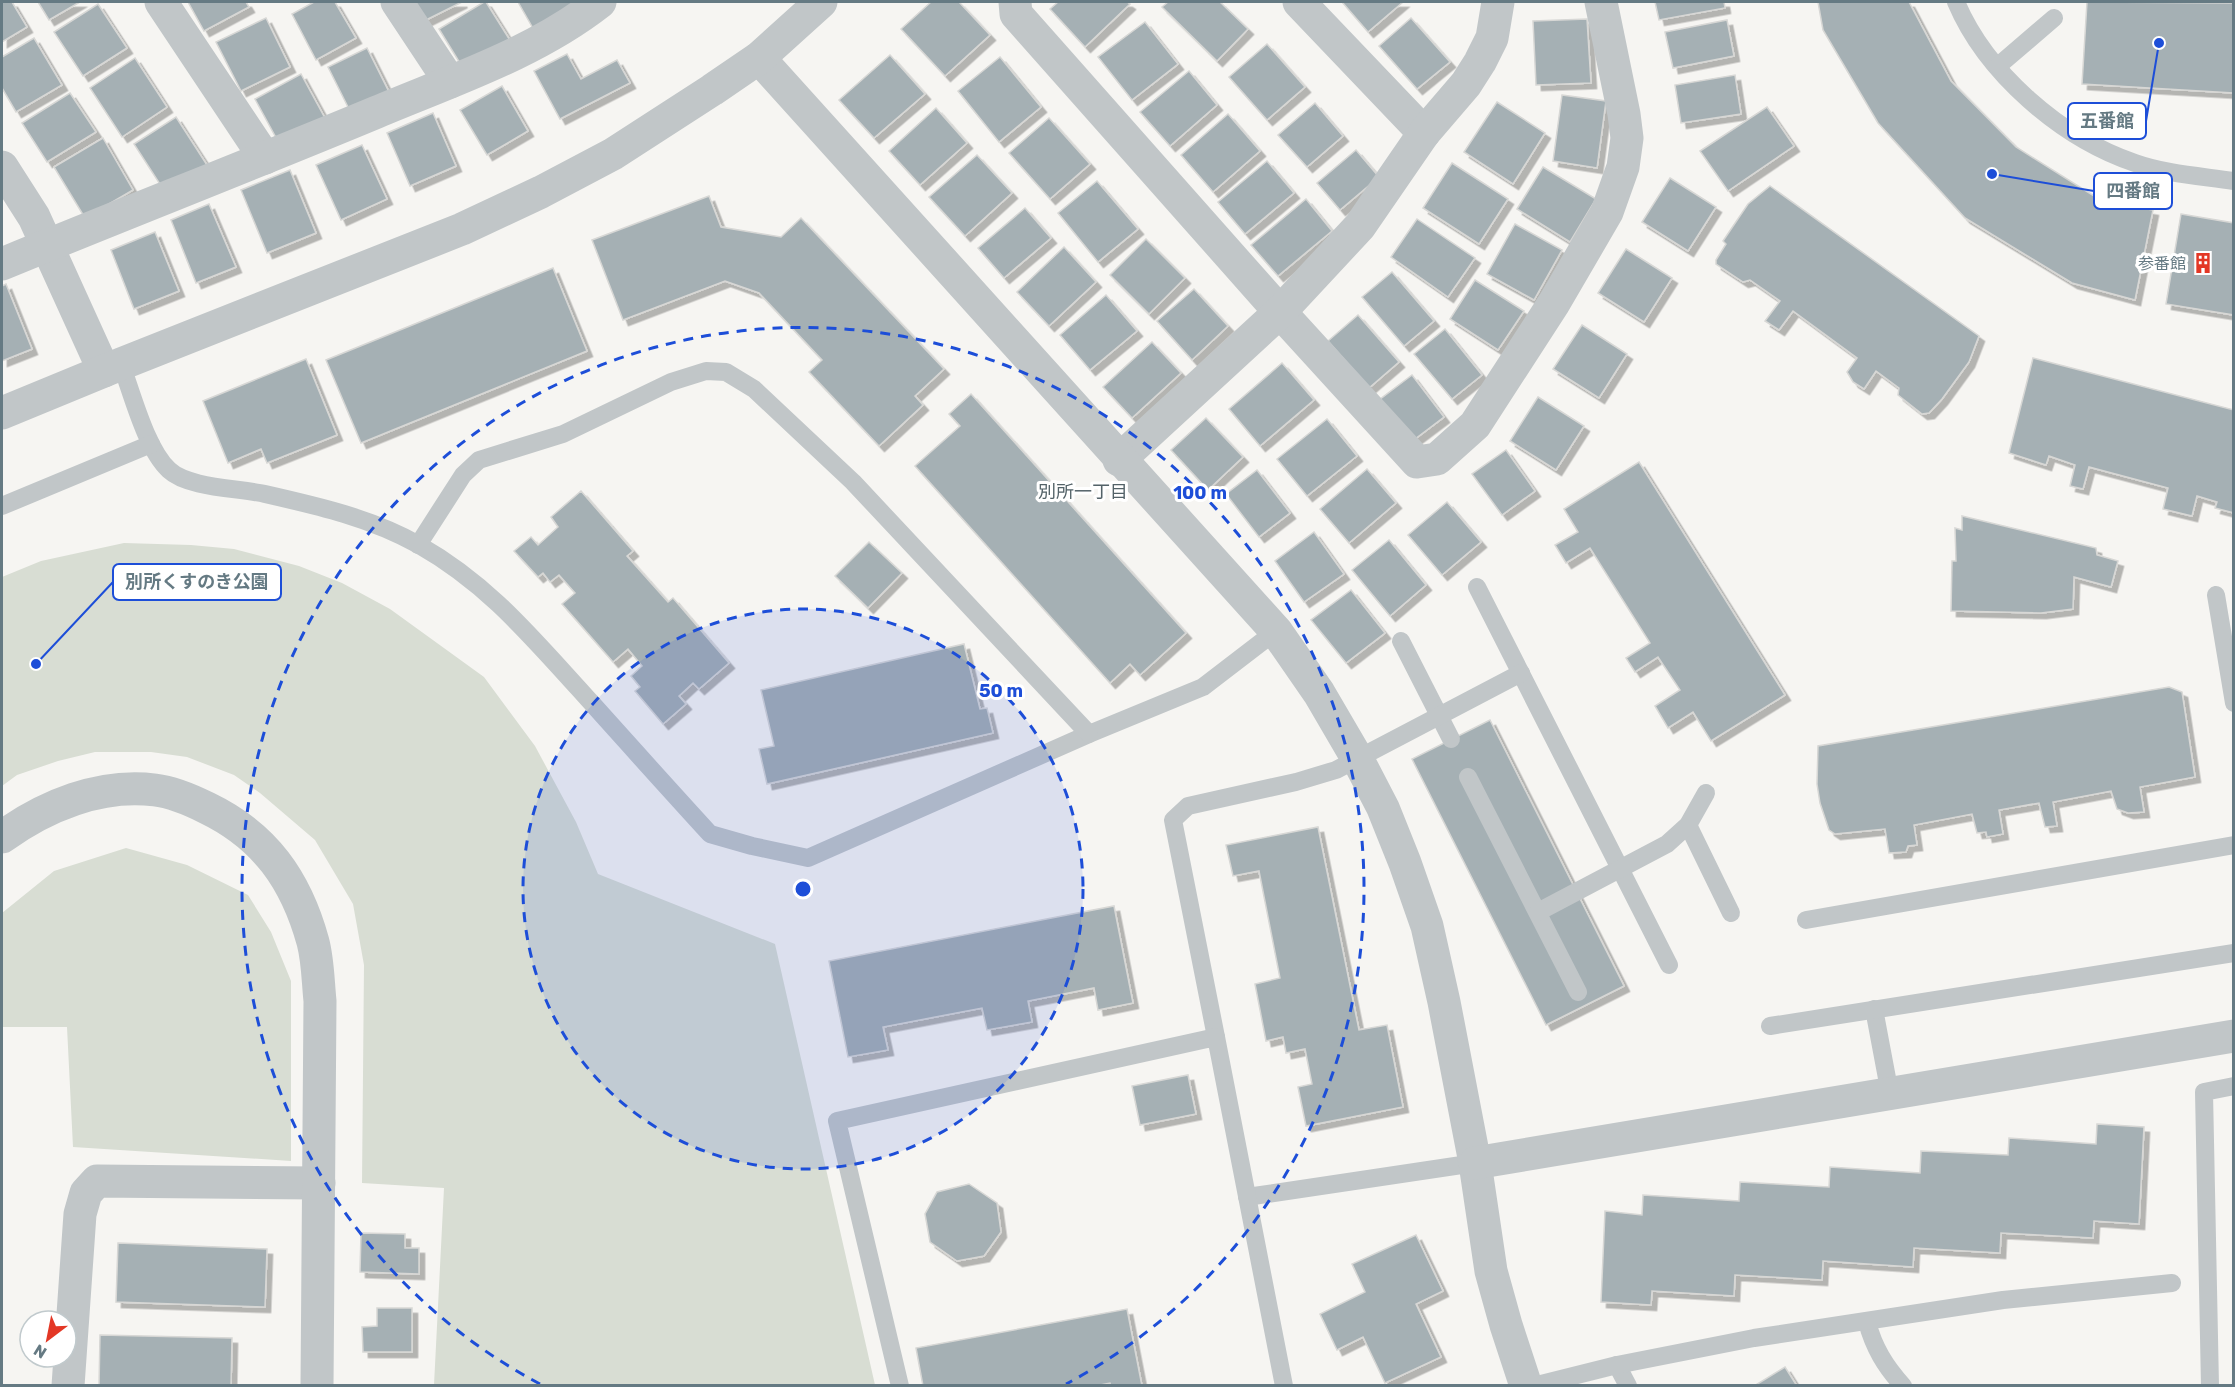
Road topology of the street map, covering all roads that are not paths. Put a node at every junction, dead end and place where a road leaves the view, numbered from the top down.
1 (161, 2) edge
2 (397, 2) edge
3 (600, 2) edge
4 (821, 2) edge
5 (1015, 2) edge
6 (1299, 2) edge
7 (1498, 2) edge
8 (1601, 2) edge
9 (1956, 2) edge
10 (2054, 18) dead end
11 (759, 58) junction
12 (1998, 66) junction
13 (450, 82) junction
14 (1424, 133) junction
15 (265, 159) junction
16 (2, 167) edge
17 (2234, 181) edge
18 (47, 246) junction
19 (2, 264) edge
20 (1280, 312) junction
21 (113, 367) junction
22 (2, 413) edge
23 (151, 444) junction
24 (1119, 460) junction
25 (2, 506) edge
26 (418, 545) junction
27 (1477, 587) dead end
28 (2216, 595) dead end
29 (1276, 631) junction
30 (1401, 641) dead end
31 (1521, 673) junction
32 (2234, 703) edge
33 (1440, 714) junction
34 (1089, 734) junction
35 (1452, 739) dead end
36 (1357, 758) junction
37 (1468, 777) dead end
38 (1706, 793) dead end
39 (1688, 825) junction
40 (2, 837) edge
41 (2234, 845) edge
42 (1620, 869) junction
43 (1538, 912) junction
44 (1731, 913) dead end
45 (1806, 920) dead end
46 (2234, 953) edge
47 (1668, 965) dead end
48 (1578, 992) dead end
49 (1874, 1009) junction
50 (1770, 1026) dead end
51 (2234, 1036) edge
52 (1216, 1037) junction
53 (2234, 1086) edge
54 (1890, 1094) junction
55 (1475, 1163) junction
56 (319, 1183) junction
57 (1248, 1197) junction
58 (2172, 1283) dead end
59 (1867, 1322) junction
60 (1617, 1365) junction
61 (68, 1386) edge
62 (317, 1386) edge
63 (900, 1386) edge
64 (1284, 1386) edge
65 (1526, 1386) edge
66 (1533, 1386) edge
67 (1628, 1386) edge
68 (1903, 1386) edge
69 (2210, 1386) edge

1 - 15 street
2 - 13 street
3 - 13 street
4 - 11 street
5 - 20 street
6 - 14 street
7 - 14 street
8 - 20 street
9 - 12 lane
10 - 12 lane
11 - 21 street
11 - 24 street
12 - 17 lane
13 - 15 street
14 - 20 street
15 - 18 street
16 - 18 street
18 - 19 street
18 - 21 street
20 - 24 street
21 - 22 street
21 - 23 lane
23 - 25 lane
23 - 26 lane
24 - 29 street
26 - 34 lane
26 - 34 lane
27 - 31 lane
28 - 32 lane
29 - 34 lane
29 - 36 street
30 - 33 lane
31 - 33 lane
31 - 42 lane
33 - 35 lane
33 - 36 lane
36 - 52 lane
36 - 55 street
37 - 43 lane
38 - 39 lane
39 - 42 lane
39 - 44 lane
40 - 56 street
41 - 45 lane
42 - 43 lane
42 - 47 lane
43 - 48 lane
46 - 49 lane
49 - 50 lane
49 - 54 lane
51 - 54 street
52 - 57 lane
52 - 63 lane
53 - 69 lane
54 - 55 street
55 - 57 lane
55 - 65 street
56 - 61 street
56 - 62 street
57 - 64 lane
58 - 59 lane
59 - 60 lane
59 - 68 lane
60 - 66 lane
60 - 67 lane

